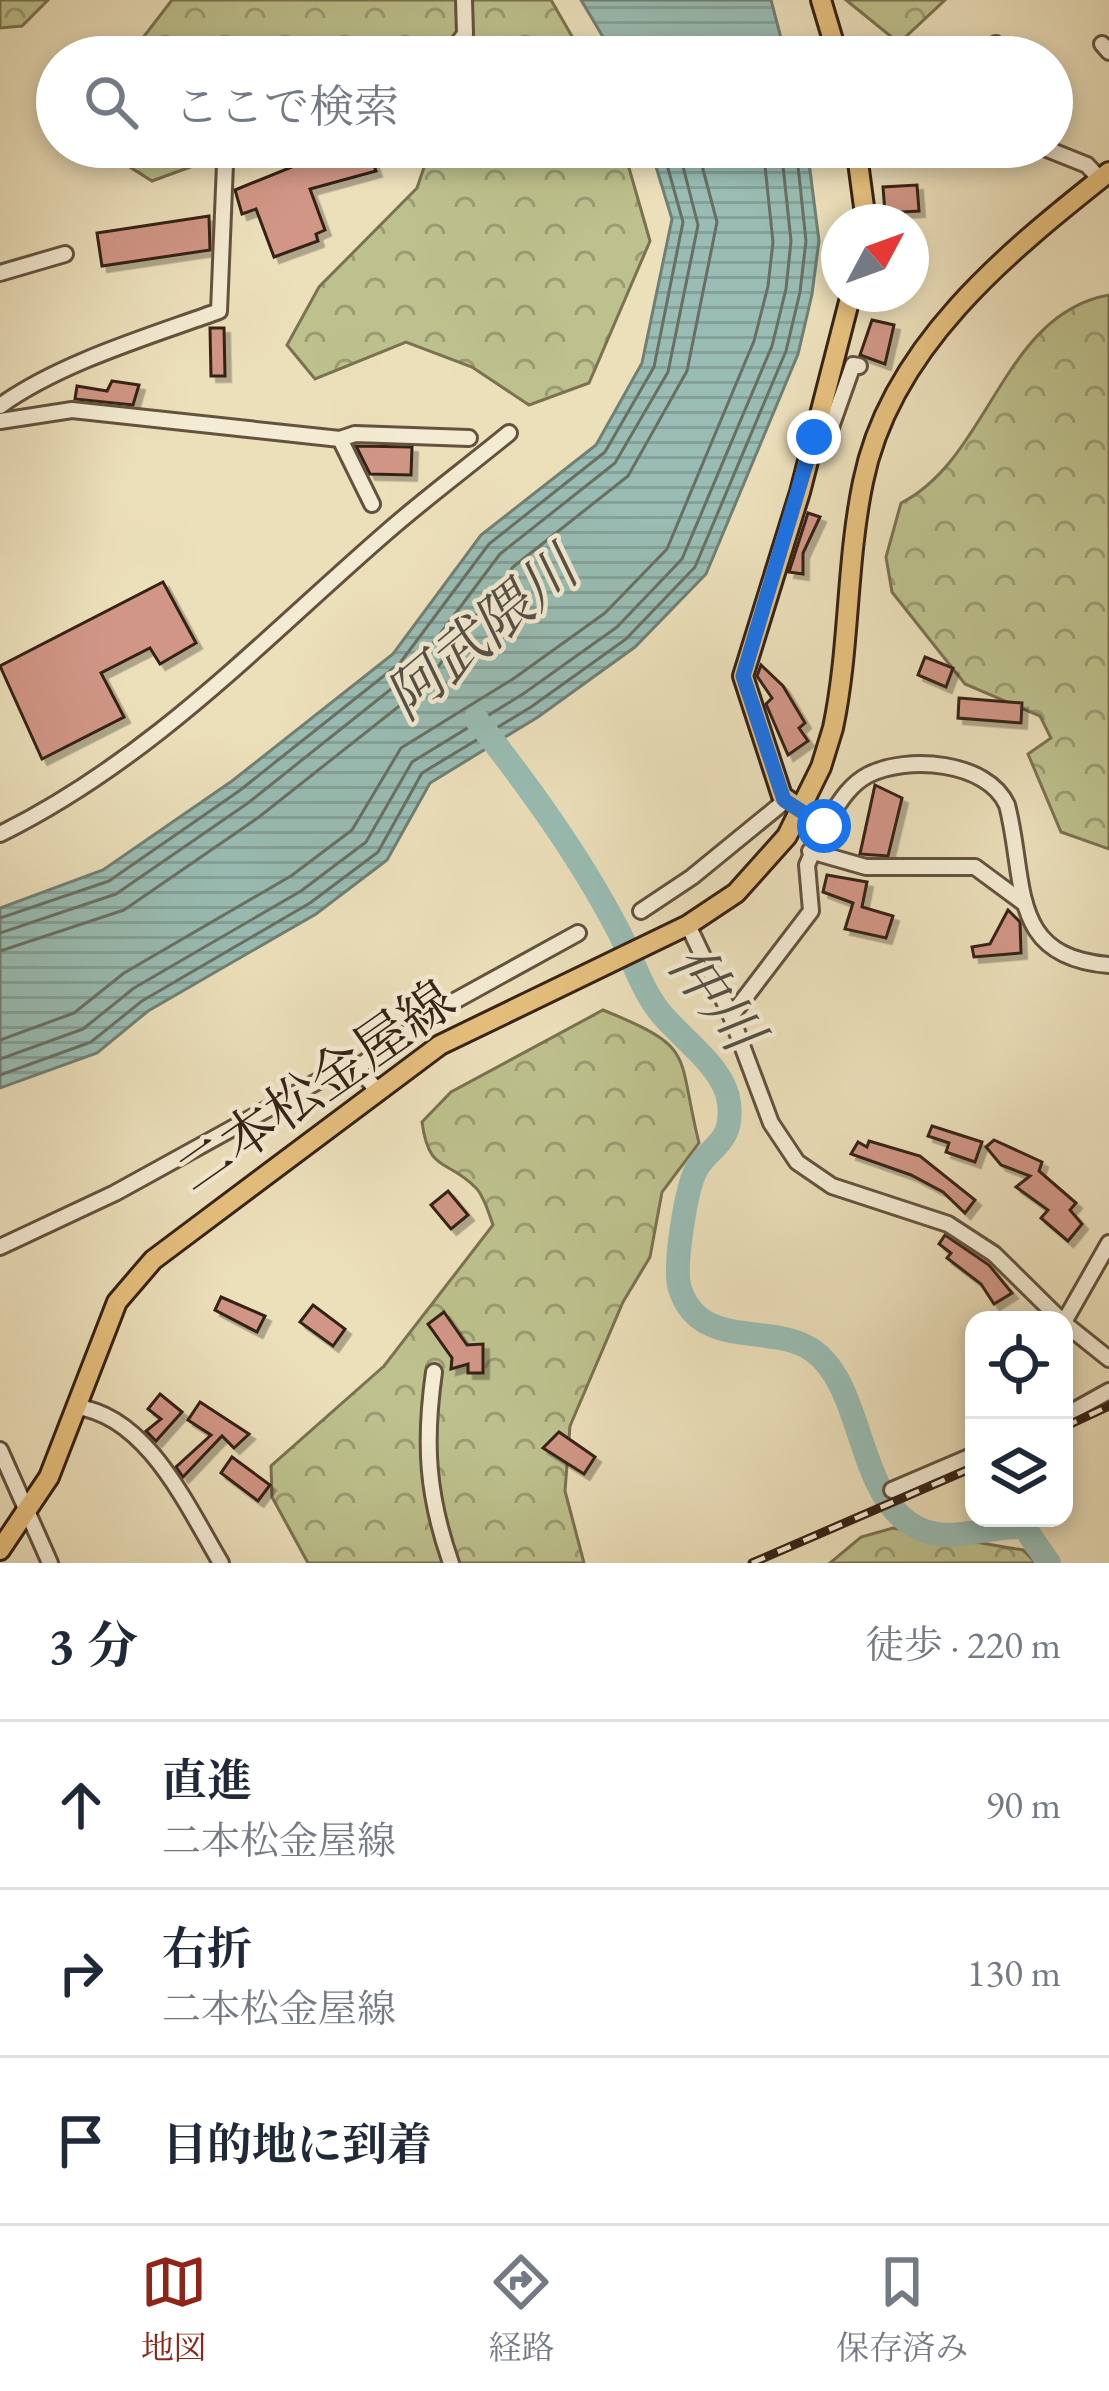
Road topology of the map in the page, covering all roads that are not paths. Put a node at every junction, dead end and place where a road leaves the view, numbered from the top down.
1 (464, 0) edge
2 (820, 0) edge
3 (463, 36) edge
4 (831, 36) edge
5 (1073, 159) edge
6 (225, 168) edge
7 (859, 168) edge
8 (1104, 176) edge
9 (864, 204) edge
10 (65, 254) dead end
11 (0, 273) edge
12 (846, 312) edge
13 (859, 366) dead end
14 (0, 392) edge
15 (19, 392) junction
16 (0, 406) edge
17 (0, 421) edge
18 (509, 433) dead end
19 (814, 437) junction
20 (469, 438) dead end
21 (340, 439) junction
22 (372, 504) dead end
23 (793, 805) junction
24 (824, 826) junction
25 (0, 834) edge
26 (810, 851) junction
27 (1025, 904) junction
28 (641, 910) dead end
29 (688, 925) junction
30 (578, 933) dead end
31 (1109, 965) edge
32 (731, 1016) junction
33 (355, 1069) junction
34 (376, 1089) junction
35 (1109, 1243) edge
36 (0, 1246) edge
37 (1052, 1311) edge
38 (1069, 1311) edge
39 (1073, 1330) edge
40 (1109, 1359) edge
41 (434, 1372) dead end
42 (1109, 1391) edge
43 (76, 1407) junction
44 (1073, 1411) edge
45 (0, 1450) edge
46 (965, 1459) edge
47 (892, 1490) dead end
48 (28, 1513) junction
49 (0, 1550) edge
50 (50, 1563) edge
51 (221, 1563) edge
52 (451, 1563) edge

1 - 3 street
2 - 4 main road
5 - 8 street
6 - 15 street
7 - 9 main road
8 - 23 main road, 二本松金屋線
10 - 11 street
12 - 19 main road
13 - 19 street
14 - 15 street
15 - 16 street
17 - 21 street
18 - 25 street
19 - 23 main road
20 - 21 street
21 - 22 street
23 - 24 street
23 - 28 street
23 - 29 main road, 二本松金屋線
24 - 26 street
24 - 27 street
26 - 27 street
26 - 32 street
27 - 31 street
29 - 32 street
29 - 34 main road, 二本松金屋線
30 - 33 street
32 - 37 street
33 - 34 street
33 - 36 street
34 - 43 main road, 二本松金屋線
35 - 38 street
39 - 40 street
41 - 52 street
42 - 44 street
43 - 48 main road, 二本松金屋線
43 - 51 street
45 - 48 street
46 - 47 street
48 - 49 main road, 二本松金屋線
48 - 50 street

